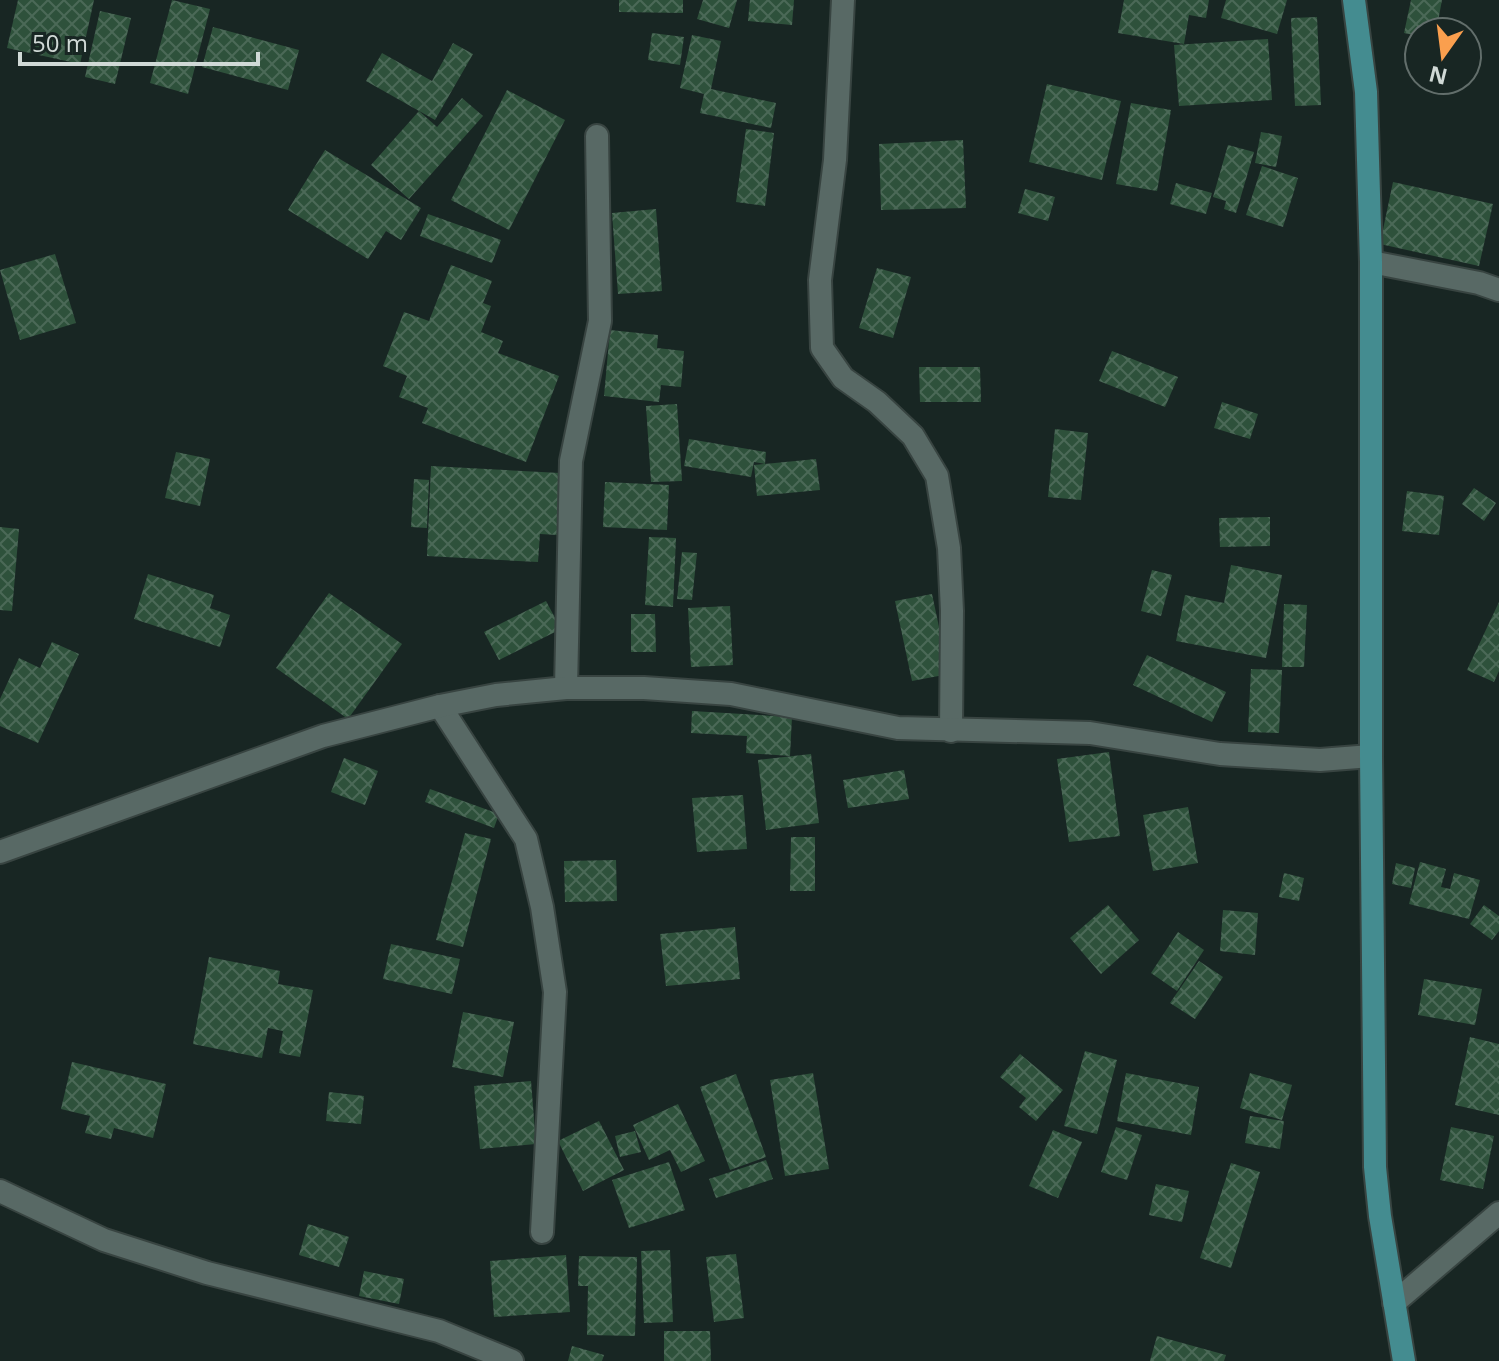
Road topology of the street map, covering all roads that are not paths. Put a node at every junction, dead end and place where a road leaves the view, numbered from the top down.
1 (843, 0) edge
2 (1354, 0) edge
3 (597, 136) dead end
4 (1371, 262) junction
5 (1499, 290) edge
6 (566, 688) junction
7 (440, 706) junction
8 (951, 731) junction
9 (1371, 756) junction
10 (0, 852) edge
11 (0, 1191) edge
12 (1499, 1213) edge
13 (542, 1232) dead end
14 (1394, 1303) junction
15 (512, 1361) edge
16 (1404, 1361) edge

1 - 8 street
2 - 4 main road
3 - 6 street
4 - 5 street
4 - 9 main road
6 - 7 street
6 - 8 street
7 - 10 street
7 - 13 street
8 - 9 street
9 - 14 main road
11 - 15 street
12 - 14 street
14 - 16 main road

